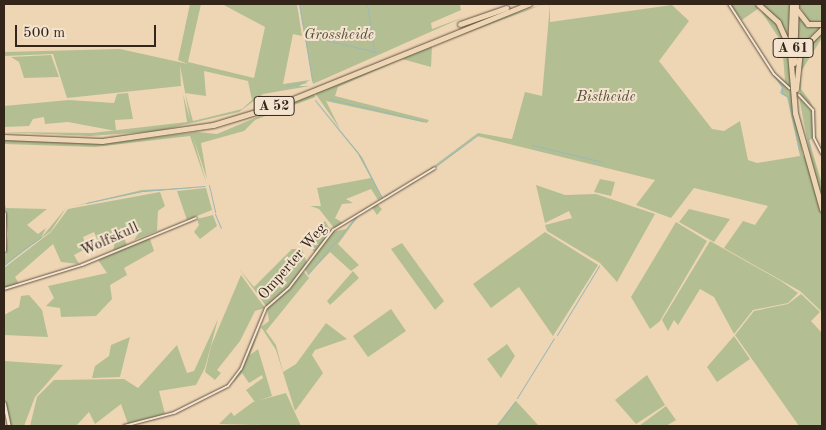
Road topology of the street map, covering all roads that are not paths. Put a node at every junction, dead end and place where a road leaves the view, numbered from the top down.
1 (518, 4) edge
2 (529, 4) edge
3 (729, 4) edge
4 (758, 4) edge
5 (795, 5) edge
6 (822, 24) edge
7 (822, 28) edge
8 (790, 52) junction
9 (788, 88) dead end
10 (796, 89) junction
11 (799, 95) dead end
12 (4, 136) edge
13 (822, 154) edge
14 (435, 168) dead end
15 (822, 200) edge
16 (822, 209) edge
17 (4, 213) edge
18 (196, 218) dead end
19 (4, 250) edge
20 (4, 289) edge
21 (4, 403) edge
22 (9, 426) edge
23 (124, 426) edge

1 - 12 highway, A 52
2 - 12 highway, A 52
3 - 9 street
4 - 8 highway
5 - 6 highway
5 - 8 highway, A 61
5 - 10 highway, A 61
7 - 10 highway
8 - 16 highway, A 61
10 - 15 highway, A 61
11 - 13 street
14 - 23 street, Omperter Weg
17 - 19 main road
18 - 20 street, Wolfskull
21 - 22 main road

